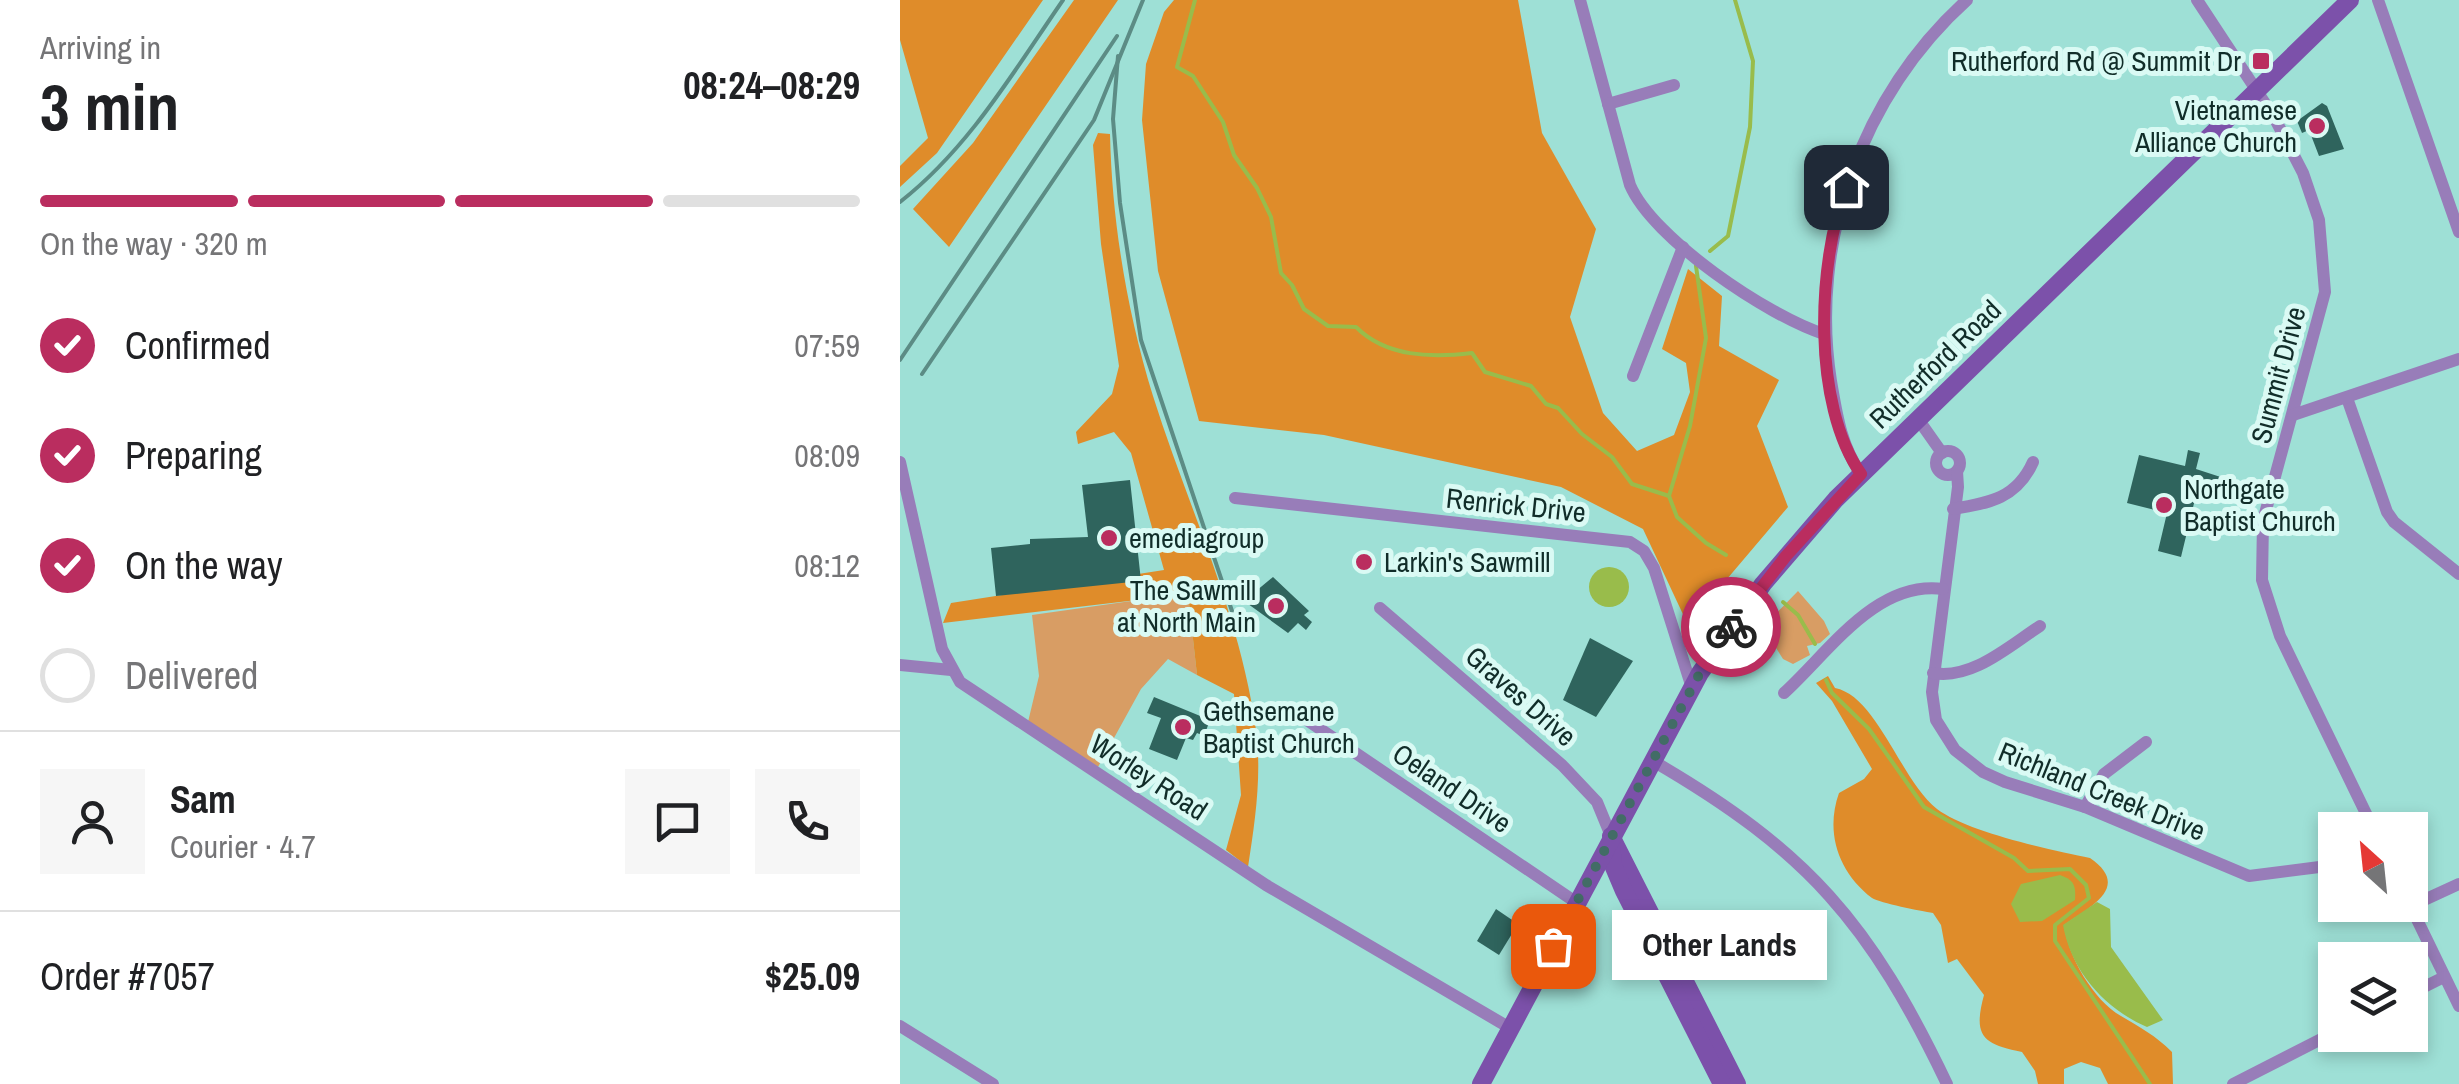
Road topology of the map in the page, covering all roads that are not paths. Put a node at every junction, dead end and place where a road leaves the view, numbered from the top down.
1 (1580, 0) edge
2 (1966, 0) edge
3 (2197, 0) edge
4 (2350, 0) edge
5 (2378, 0) edge
6 (1674, 86) dead end
7 (2258, 89) junction
8 (1608, 104) junction
9 (2459, 232) edge
10 (1683, 247) junction
11 (1824, 334) junction
12 (2459, 360) edge
13 (1632, 376) dead end
14 (2348, 398) junction
15 (2293, 415) junction
16 (1918, 419) junction
17 (1942, 453) junction
18 (900, 462) edge
19 (2033, 462) dead end
20 (1956, 470) junction
21 (1941, 473) junction
22 (1861, 474) junction
23 (1235, 498) dead end
24 (1953, 510) junction
25 (2459, 574) edge
26 (1943, 589) junction
27 (1380, 608) dead end
28 (2040, 626) dead end
29 (900, 665) edge
30 (952, 670) junction
31 (1932, 673) junction
32 (1692, 688) junction
33 (1784, 693) dead end
34 (1298, 714) dead end
35 (2146, 742) dead end
36 (1653, 761) junction
37 (2085, 807) junction
38 (2364, 812) edge
39 (1611, 836) junction
40 (2318, 863) edge
41 (2459, 884) edge
42 (2428, 898) edge
43 (1577, 903) junction
44 (2418, 922) edge
45 (2444, 976) junction
46 (2428, 984) edge
47 (2459, 1006) edge
48 (900, 1026) edge
49 (1510, 1028) junction
50 (2318, 1041) edge
51 (993, 1084) edge
52 (1481, 1084) edge
53 (1722, 1084) edge
54 (1737, 1084) edge
55 (1947, 1084) edge
56 (2233, 1084) edge

1 - 8 street
2 - 11 street
3 - 7 street, Summit Drive
4 - 7 street, Rutherford Road
5 - 9 street
6 - 8 street
7 - 15 street, Summit Drive
7 - 16 street, Rutherford Road
8 - 10 street
10 - 11 street
10 - 13 street
11 - 22 street
12 - 14 street
14 - 15 street
14 - 25 street
15 - 38 street, Summit Drive
16 - 17 street
16 - 22 street, Rutherford Road
17 - 20 street
17 - 21 street, Richland Creek Drive
18 - 30 street, Worley Road
19 - 24 street
20 - 21 street
20 - 24 street, Richland Creek Drive
21 - 24 street, Richland Creek Drive
22 - 32 street, Rutherford Road
23 - 32 street, Renrick Drive
24 - 26 street, Richland Creek Drive
26 - 31 street, Richland Creek Drive
26 - 33 street
27 - 39 street, Graves Drive
28 - 31 street
29 - 30 street
30 - 49 street, Worley Road
31 - 37 street, Richland Creek Drive
32 - 36 street, Rutherford Road
34 - 43 street, Oeland Drive
35 - 37 street
36 - 39 street, Rutherford Road
36 - 55 street
37 - 40 street, Richland Creek Drive
39 - 43 street, Rutherford Road
39 - 53 street
39 - 54 street
41 - 42 street
43 - 49 street, Rutherford Road
44 - 45 street
45 - 46 street
45 - 47 street
48 - 51 street
49 - 52 street, Rutherford Road
50 - 56 street

